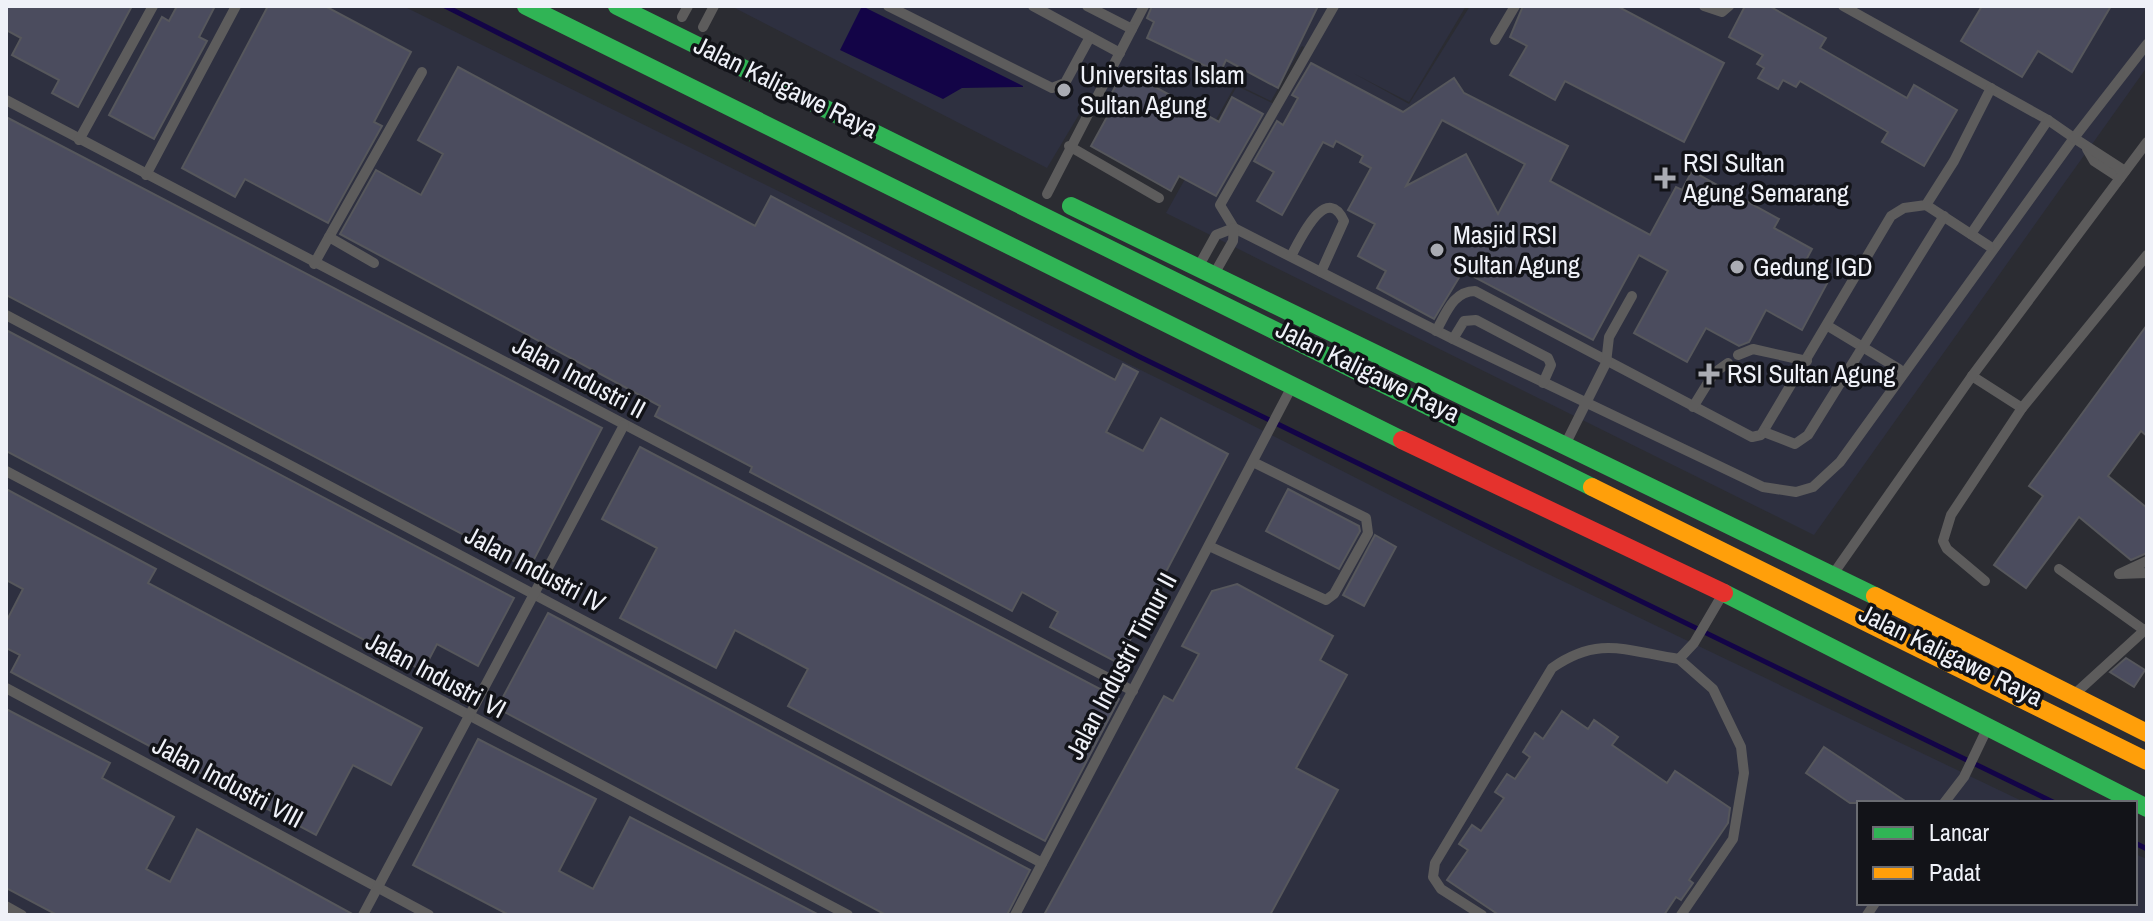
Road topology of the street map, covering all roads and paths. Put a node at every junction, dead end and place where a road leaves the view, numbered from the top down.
1 (153, 6) edge
2 (236, 6) edge
3 (526, 6) edge
4 (567, 6) edge
5 (617, 6) edge
6 (660, 6) edge
7 (714, 6) edge
8 (888, 6) edge
9 (1033, 6) edge
10 (1087, 6) edge
11 (1144, 6) edge
12 (1334, 6) edge
13 (1515, 6) edge
14 (1704, 6) edge
15 (1729, 6) edge
16 (1843, 6) edge
17 (685, 12) edge
18 (1132, 29) junction
19 (710, 30) junction
20 (675, 35) junction
21 (1090, 37) junction
22 (1495, 40) dead end
23 (2147, 44) edge
24 (695, 45) junction
25 (1120, 53) junction
26 (665, 56) junction
27 (686, 66) junction
28 (422, 72) dead end
29 (1991, 88) junction
30 (6, 100) edge
31 (2048, 120) junction
32 (2074, 138) junction
33 (79, 140) junction
34 (2147, 142) edge
35 (1069, 146) junction
36 (2122, 174) junction
37 (146, 175) junction
38 (1039, 191) joint
39 (1159, 198) dead end
40 (1926, 205) junction
41 (1944, 216) junction
42 (1234, 228) junction
43 (1971, 234) junction
44 (329, 237) junction
45 (1989, 246) dead end
46 (2147, 255) edge
47 (1291, 256) junction
48 (374, 263) dead end
49 (314, 264) junction
50 (1207, 272) junction
51 (1321, 272) junction
52 (1632, 296) dead end
53 (1195, 306) junction
54 (6, 315) edge
55 (1828, 326) junction
56 (1436, 331) junction
57 (1453, 339) junction
58 (1863, 347) junction
59 (1738, 355) dead end
60 (1807, 361) junction
61 (1606, 363) junction
62 (1728, 363) dead end
63 (1899, 369) dead end
64 (1972, 376) junction
65 (1543, 383) junction
66 (1289, 392) junction
67 (1586, 404) junction
68 (1693, 407) junction
69 (2022, 408) junction
70 (624, 425) junction
71 (1764, 432) junction
72 (1564, 446) junction
73 (1253, 462) junction
74 (1552, 470) junction
75 (6, 471) edge
76 (1604, 515) dead end
77 (1209, 546) junction
78 (2147, 560) edge
79 (2059, 569) dead end
80 (2147, 573) edge
81 (1833, 575) junction
82 (1985, 581) dead end
83 (535, 594) junction
84 (1721, 598) junction
85 (1816, 601) junction
86 (2146, 629) edge
87 (1679, 659) junction
88 (6, 688) edge
89 (1133, 691) junction
90 (2074, 695) junction
91 (469, 718) junction
92 (1988, 725) junction
93 (2147, 733) edge
94 (2147, 761) edge
95 (2147, 782) edge
96 (1946, 801) edge
97 (2134, 801) edge
98 (1042, 863) junction
99 (378, 887) junction
100 (6, 906) edge
101 (22, 915) edge
102 (363, 915) edge
103 (429, 915) edge
104 (848, 915) edge
105 (1015, 915) edge
106 (1482, 915) edge
107 (1681, 915) edge

1 - 33 lane
2 - 37 lane
3 - 66 highway
4 - 26 highway, Jalan Kaligawe Raya
5 - 20 highway, Jalan Kaligawe Raya
6 - 17 highway
7 - 19 lane
8 - 21 lane
9 - 21 lane
10 - 18 lane
11 - 18 lane
12 - 42 lane
13 - 22 lane
14 - 15 lane
16 - 29 lane
17 - 19 highway
17 - 20 highway
18 - 25 lane
19 - 24 highway
20 - 24 highway, Jalan Kaligawe Raya
20 - 26 highway
21 - 25 lane
23 - 32 lane
24 - 27 highway
24 - 53 highway, Jalan Kaligawe Raya
25 - 35 lane
26 - 27 highway, Jalan Kaligawe Raya
27 - 53 highway, Jalan Kaligawe Raya
28 - 44 lane
29 - 31 lane
29 - 40 lane
30 - 33 lane, Jalan Industri II
31 - 32 lane
31 - 43 lane
32 - 36 lane
32 - 67 lane
33 - 37 lane, Jalan Industri II
34 - 36 lane
35 - 38 lane
35 - 39 lane
36 - 64 lane
37 - 49 lane, Jalan Industri II
38 - 50 highway
40 - 41 lane
40 - 55 lane
41 - 43 lane
41 - 58 lane
42 - 47 lane
42 - 50 lane
42 - 50 lane
43 - 45 lane
44 - 48 lane
44 - 49 lane
46 - 69 lane
47 - 51 lane
47 - 51 lane
49 - 70 lane, Jalan Industri II
50 - 53 highway
50 - 72 highway
51 - 56 lane
52 - 61 lane
53 - 74 highway, Jalan Kaligawe Raya
54 - 83 lane, Jalan Industri IV
55 - 58 lane
55 - 60 lane
56 - 57 lane
56 - 61 lane
57 - 65 lane
57 - 65 lane
58 - 63 lane
58 - 71 lane
59 - 60 lane
60 - 71 lane
61 - 67 lane
61 - 68 lane
62 - 68 lane
64 - 69 lane
64 - 81 lane
65 - 67 lane
66 - 73 lane, Jalan Industri Timur II
66 - 84 highway
67 - 72 lane
68 - 71 lane
69 - 82 lane
70 - 83 lane
70 - 89 lane, Jalan Industri II
72 - 74 lane
72 - 81 highway
73 - 77 lane, Jalan Industri Timur II
73 - 77 lane
74 - 85 highway, Jalan Kaligawe Raya
75 - 91 lane, Jalan Industri VI
76 - 95 highway, Jalan Kaligawe Raya
77 - 89 lane, Jalan Industri Timur II
78 - 80 lane
79 - 86 lane
81 - 85 lane
81 - 90 highway
83 - 91 lane
83 - 98 lane, Jalan Industri IV
84 - 87 lane
84 - 92 highway
85 - 94 highway, Jalan Kaligawe Raya
86 - 90 lane
87 - 106 lane
87 - 107 lane
88 - 99 lane, Jalan Industri VIII
89 - 98 lane, Jalan Industri Timur II
90 - 93 highway
91 - 99 lane
91 - 104 lane, Jalan Industri VI
92 - 96 lane
92 - 97 highway
98 - 105 lane, Jalan Industri Timur II
99 - 102 lane
99 - 103 lane, Jalan Industri VIII
100 - 101 lane

